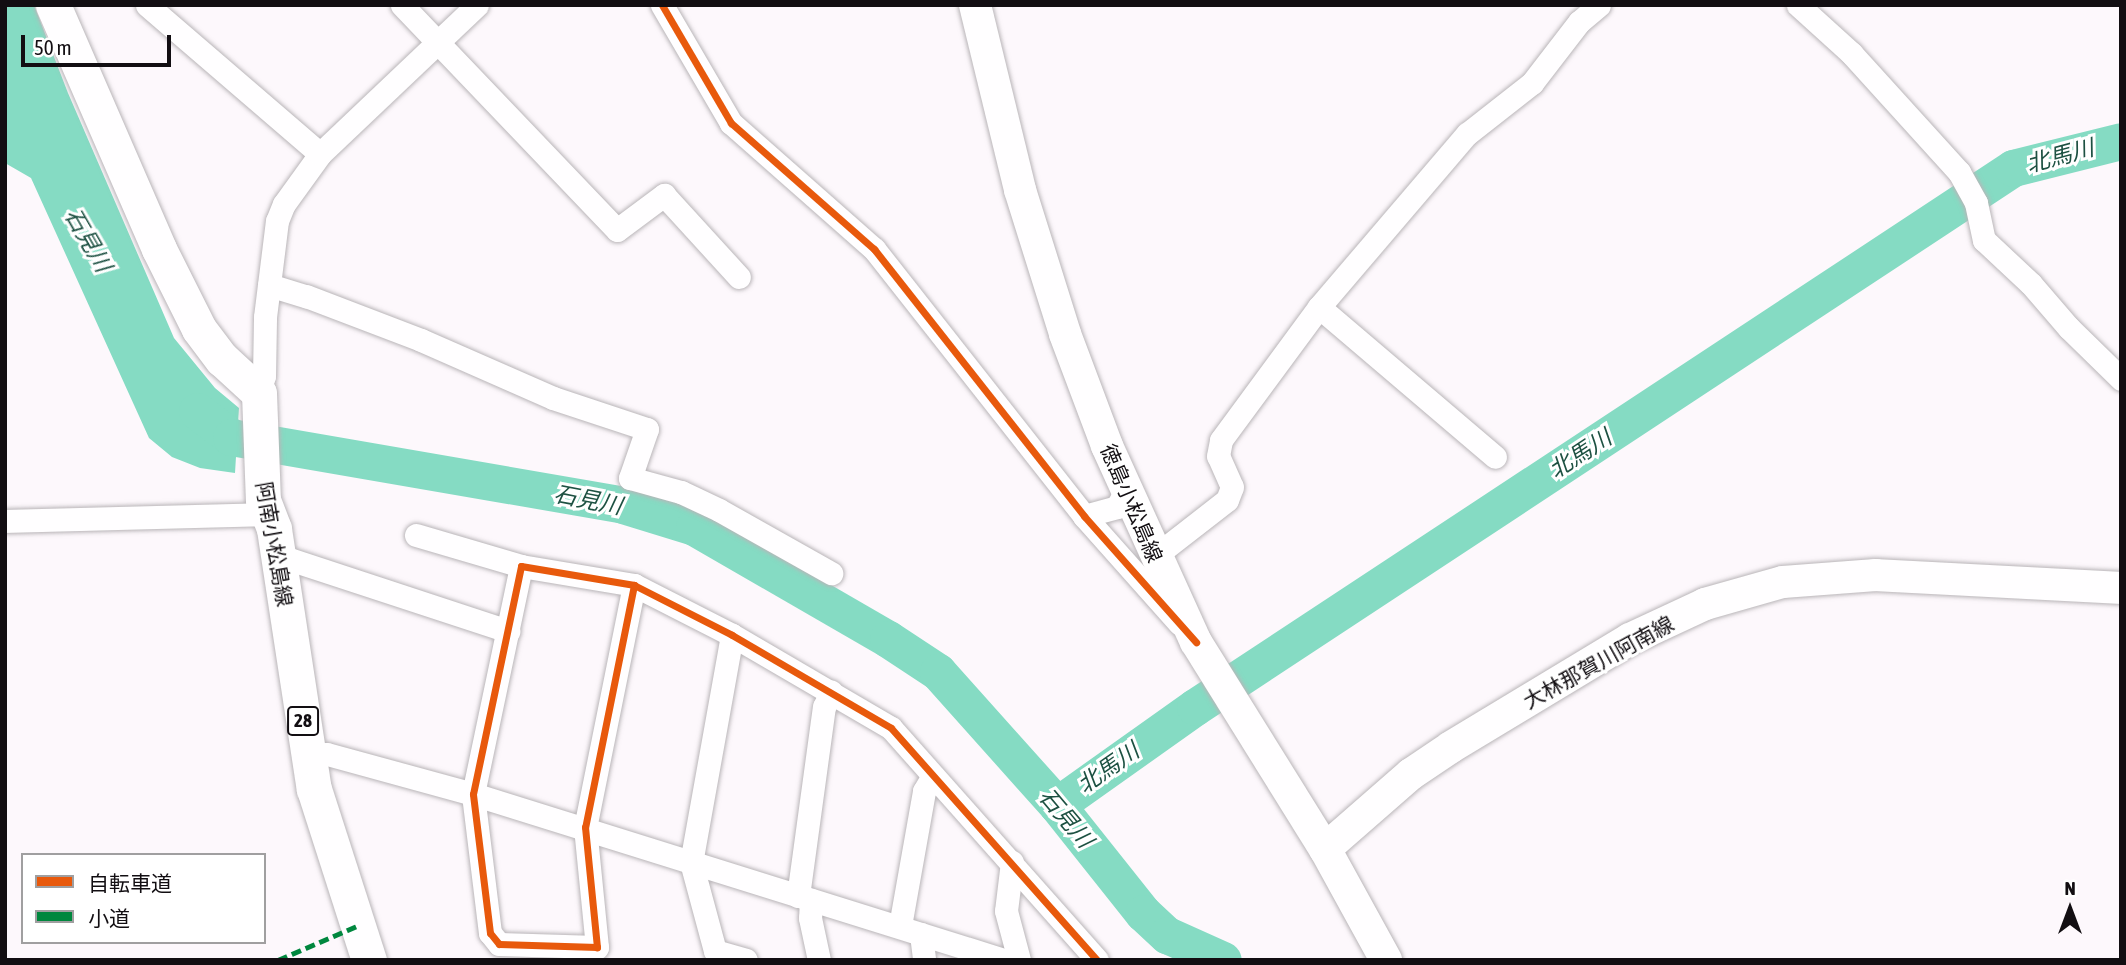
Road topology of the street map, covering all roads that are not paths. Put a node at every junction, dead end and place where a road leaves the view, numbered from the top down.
1 (53, 5) edge
2 (146, 5) edge
3 (402, 5) edge
4 (477, 5) edge
5 (662, 5) edge
6 (975, 5) edge
7 (1599, 5) edge
8 (1798, 5) edge
9 (440, 43) junction
10 (320, 154) junction
11 (739, 277) dead end
12 (269, 285) junction
13 (1319, 307) junction
14 (2121, 379) edge
15 (260, 399) junction
16 (1494, 457) dead end
17 (1126, 490) junction
18 (269, 514) junction
19 (1084, 516) junction
20 (5, 521) edge
21 (416, 536) dead end
22 (1155, 556) junction
23 (279, 559) junction
24 (521, 566) junction
25 (831, 573) dead end
26 (634, 585) junction
27 (2121, 588) edge
28 (508, 631) junction
29 (732, 635) junction
30 (1196, 642) junction
31 (831, 692) junction
32 (308, 756) junction
33 (933, 776) junction
34 (473, 794) junction
35 (585, 827) junction
36 (1325, 849) junction
37 (691, 862) junction
38 (1013, 862) junction
39 (804, 898) junction
40 (910, 930) junction
41 (369, 960) edge
42 (746, 960) edge
43 (819, 960) edge
44 (924, 960) edge
45 (1004, 960) edge
46 (1019, 960) edge
47 (1097, 960) edge
48 (1386, 960) edge

1 - 15 main road
2 - 10 street
3 - 9 street
4 - 9 street
5 - 19 street
6 - 17 main road, 徳島小松島線
7 - 13 street
8 - 14 street
9 - 10 street
9 - 11 street
10 - 12 street
12 - 15 street
12 - 25 street
13 - 16 street
13 - 22 street
15 - 18 main road, 阿南小松島線 / 28
17 - 19 street
17 - 22 main road, 徳島小松島線
18 - 20 street
18 - 23 main road, 阿南小松島線 / 28
19 - 30 street
21 - 24 street
22 - 30 main road, 徳島小松島線
23 - 28 street
23 - 32 main road, 阿南小松島線 / 28
24 - 26 street
24 - 28 street
26 - 29 street
26 - 35 street
27 - 36 main road, 大林那賀川阿南線
28 - 34 street
29 - 31 street
29 - 37 street
30 - 36 main road, 徳島小松島線
31 - 33 street
31 - 39 street
32 - 34 street
32 - 41 main road, 阿南小松島線 / 28
33 - 38 street
33 - 40 street
34 - 35 street
34 - 35 street
35 - 37 street
36 - 48 main road, 徳島小松島線
37 - 39 street
37 - 42 street
38 - 46 street
38 - 47 street
39 - 40 street
39 - 43 street
40 - 44 street
40 - 45 street

